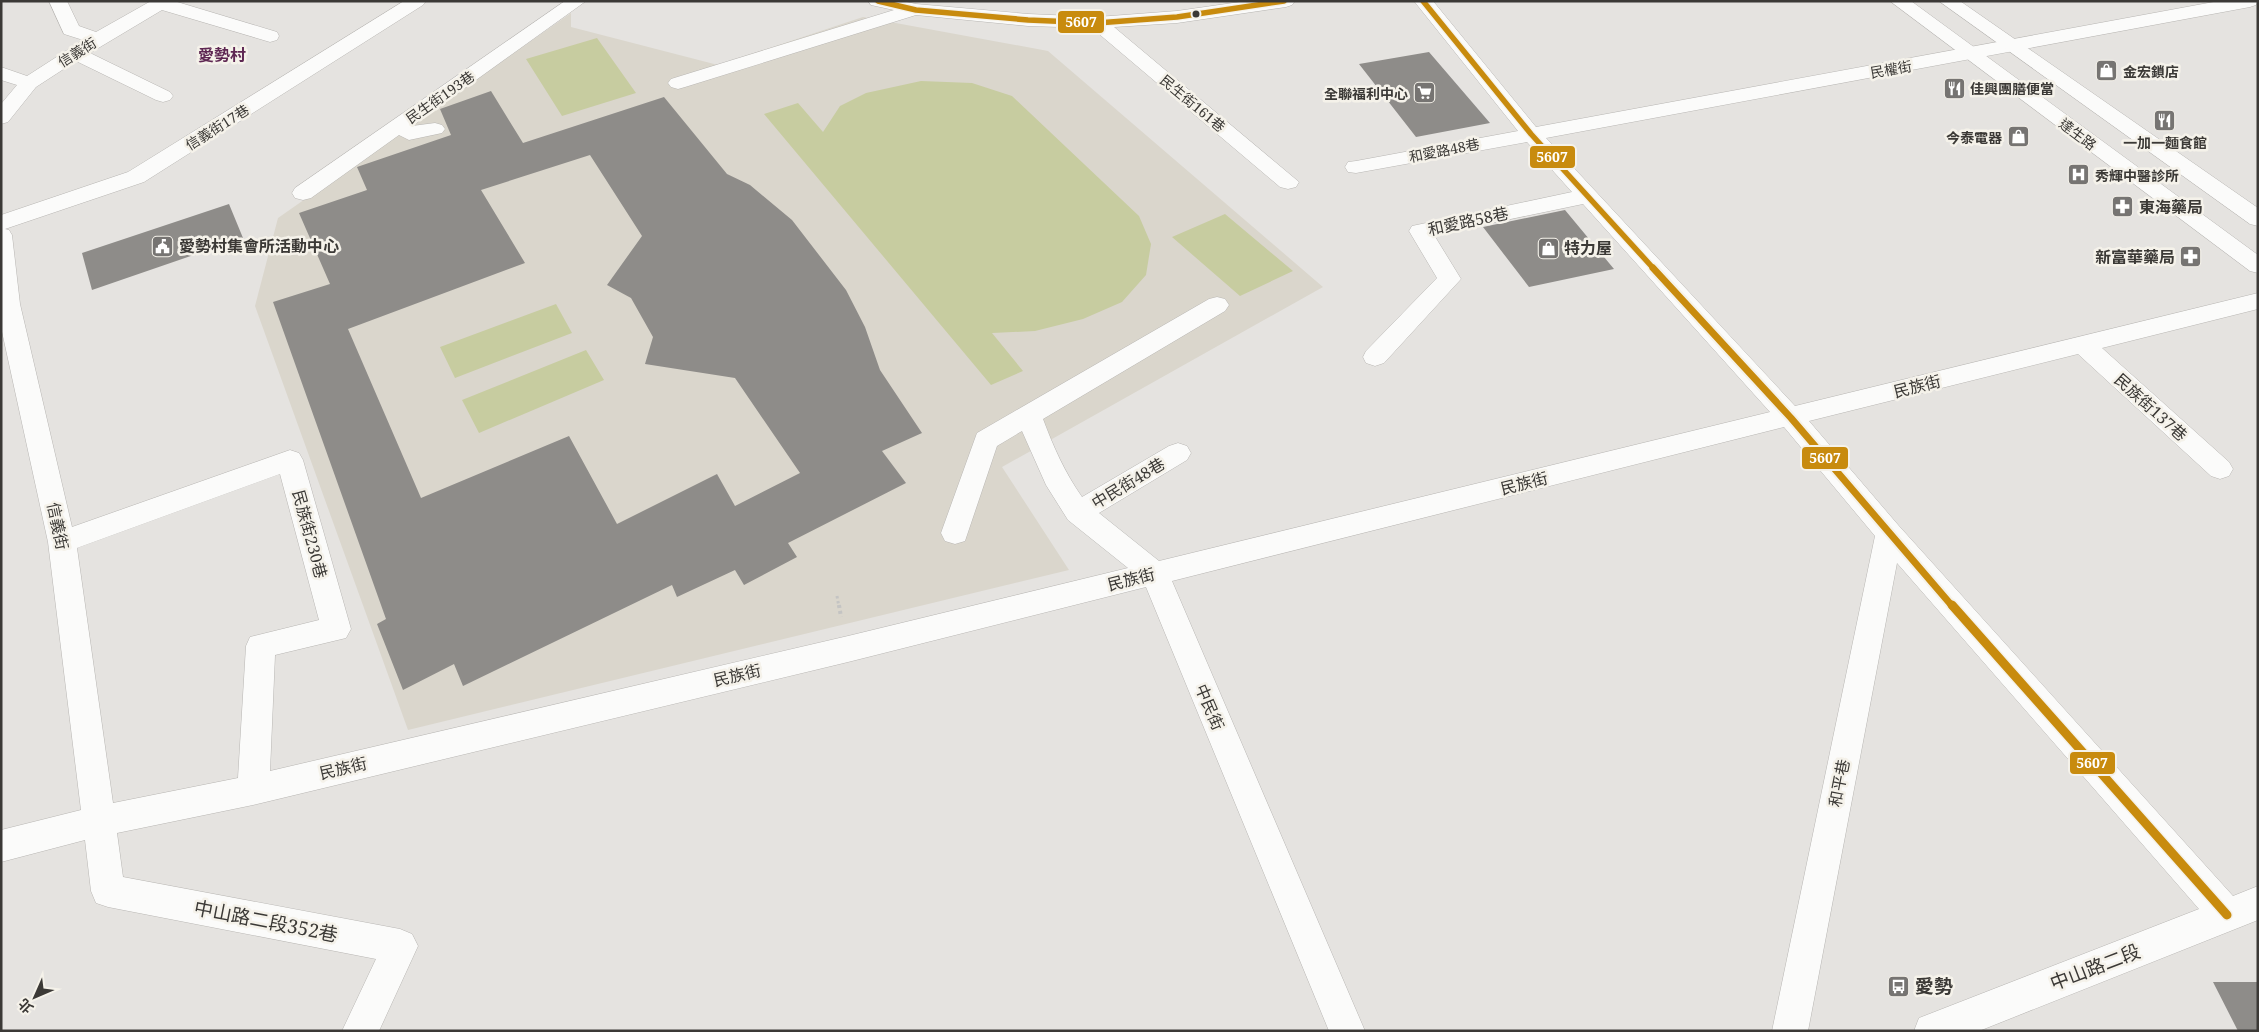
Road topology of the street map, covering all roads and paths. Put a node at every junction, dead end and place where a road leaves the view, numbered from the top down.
1 (58, 1) edge
2 (417, 1) edge
3 (577, 1) edge
4 (877, 1) edge
5 (1286, 1) edge
6 (1423, 1) edge
7 (1899, 1) edge
8 (1948, 1) edge
9 (2250, 1) edge
10 (163, 2) edge
11 (916, 10) junction
12 (1097, 23) junction
13 (270, 36) dead end
14 (98, 39) junction
15 (2011, 46) junction
16 (75, 53) junction
17 (1971, 54) junction
18 (1, 73) edge
19 (29, 82) junction
20 (678, 83) dead end
21 (163, 96) dead end
22 (1, 118) edge
23 (400, 125) junction
24 (435, 129) dead end
25 (1531, 134) junction
26 (1356, 167) dead end
27 (1288, 182) dead end
28 (303, 193) dead end
29 (1588, 196) junction
30 (2258, 219) edge
31 (1, 222) edge
32 (1, 235) edge
33 (2258, 266) edge
34 (2258, 301) edge
35 (1217, 304) dead end
36 (5, 305) edge
37 (2083, 345) junction
38 (1375, 357) dead end
39 (1029, 415) junction
40 (1791, 418) junction
41 (1178, 453) dead end
42 (2220, 469) dead end
43 (1078, 512) junction
44 (955, 532) dead end
45 (1889, 534) junction
46 (62, 542) junction
47 (1154, 573) junction
48 (253, 790) junction
49 (99, 821) junction
50 (1, 846) edge
51 (2242, 909) edge
52 (360, 1031) edge
53 (1347, 1031) edge
54 (1790, 1031) edge
55 (1932, 1031) edge

1 - 14 street
2 - 31 street, 信義街17巷
3 - 23 street, 民生街193巷
4 - 11 street
5 - 12 street
6 - 25 street
7 - 17 street, 達生路
8 - 15 street
9 - 15 street, 民權街
10 - 13 street
10 - 14 street, 信義街
11 - 12 street
11 - 20 street
12 - 27 street, 民生街161巷
14 - 16 street, 信義街
15 - 17 street, 民權街
15 - 30 street
16 - 19 street, 信義街
16 - 21 street
17 - 25 street, 民權街
17 - 33 street, 達生路
18 - 19 street
19 - 22 street, 信義街
23 - 24 street
23 - 28 street, 民生街193巷
25 - 26 street, 和愛路48巷
25 - 29 street
29 - 38 street, 和愛路58巷
29 - 40 street
32 - 36 street, 信義街
34 - 37 street, 民族街
35 - 39 street
36 - 46 street, 信義街
37 - 40 street, 民族街
37 - 42 street, 民族街137巷
39 - 43 street, 中民街
39 - 44 street
40 - 45 street
40 - 47 street, 民族街
41 - 43 street, 中民街48巷
43 - 47 street, 中民街
45 - 51 street
45 - 54 street, 和平巷
46 - 48 street, 民族街230巷
46 - 49 street, 信義街
47 - 48 street, 民族街
47 - 53 street, 中民街
48 - 49 street, 民族街
49 - 50 street, 民族街
49 - 52 street, 中山路二段352巷
51 - 55 street, 中山路二段

